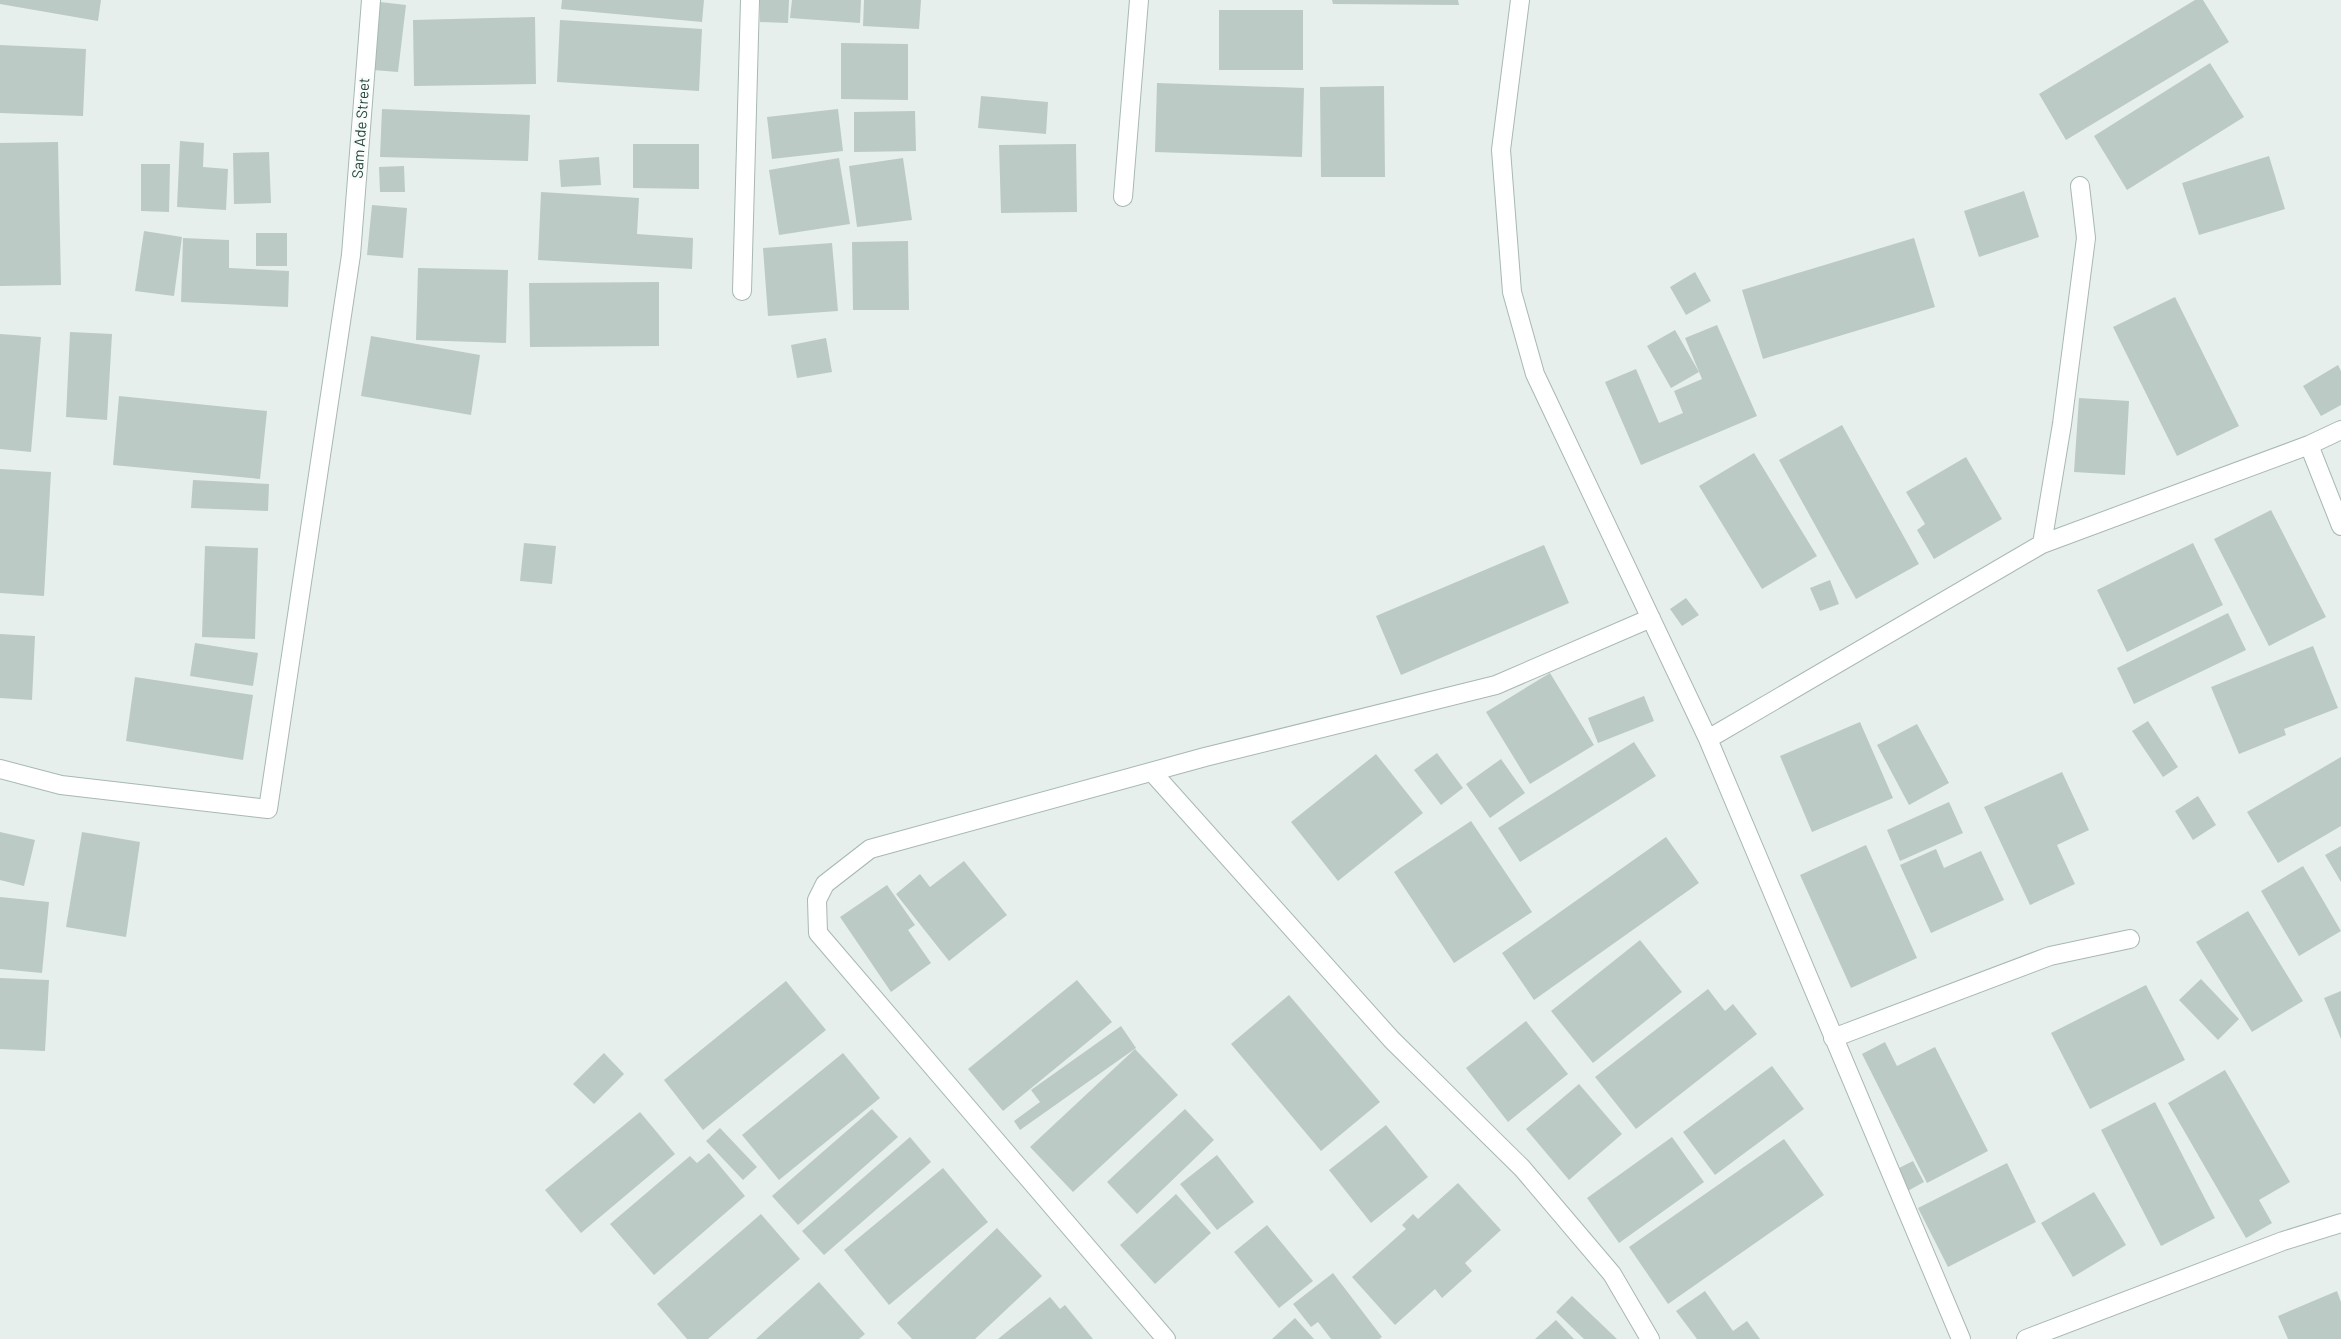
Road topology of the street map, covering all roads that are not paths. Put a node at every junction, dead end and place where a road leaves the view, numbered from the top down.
1 (371, 0) edge
2 (750, 0) edge
3 (1139, 0) edge
4 (1520, 0) edge
5 (2080, 186) dead end
6 (1123, 197) dead end
7 (742, 291) dead end
8 (2341, 430) edge
9 (2309, 445) junction
10 (2341, 526) edge
11 (2042, 544) junction
12 (1651, 618) junction
13 (1708, 739) junction
14 (0, 769) edge
15 (1152, 772) junction
16 (2130, 939) dead end
17 (1833, 1038) junction
18 (2341, 1223) edge
19 (1166, 1339) edge
20 (1650, 1339) edge
21 (1961, 1339) edge
22 (2026, 1339) edge

1 - 14 street, Sam Ade Street
2 - 7 street
3 - 6 street
4 - 12 street
5 - 11 street
8 - 9 street
9 - 10 street
9 - 11 street
11 - 13 street
12 - 13 street
12 - 15 street
13 - 17 street
15 - 19 street
15 - 20 street
16 - 17 street
17 - 21 street
18 - 22 street

